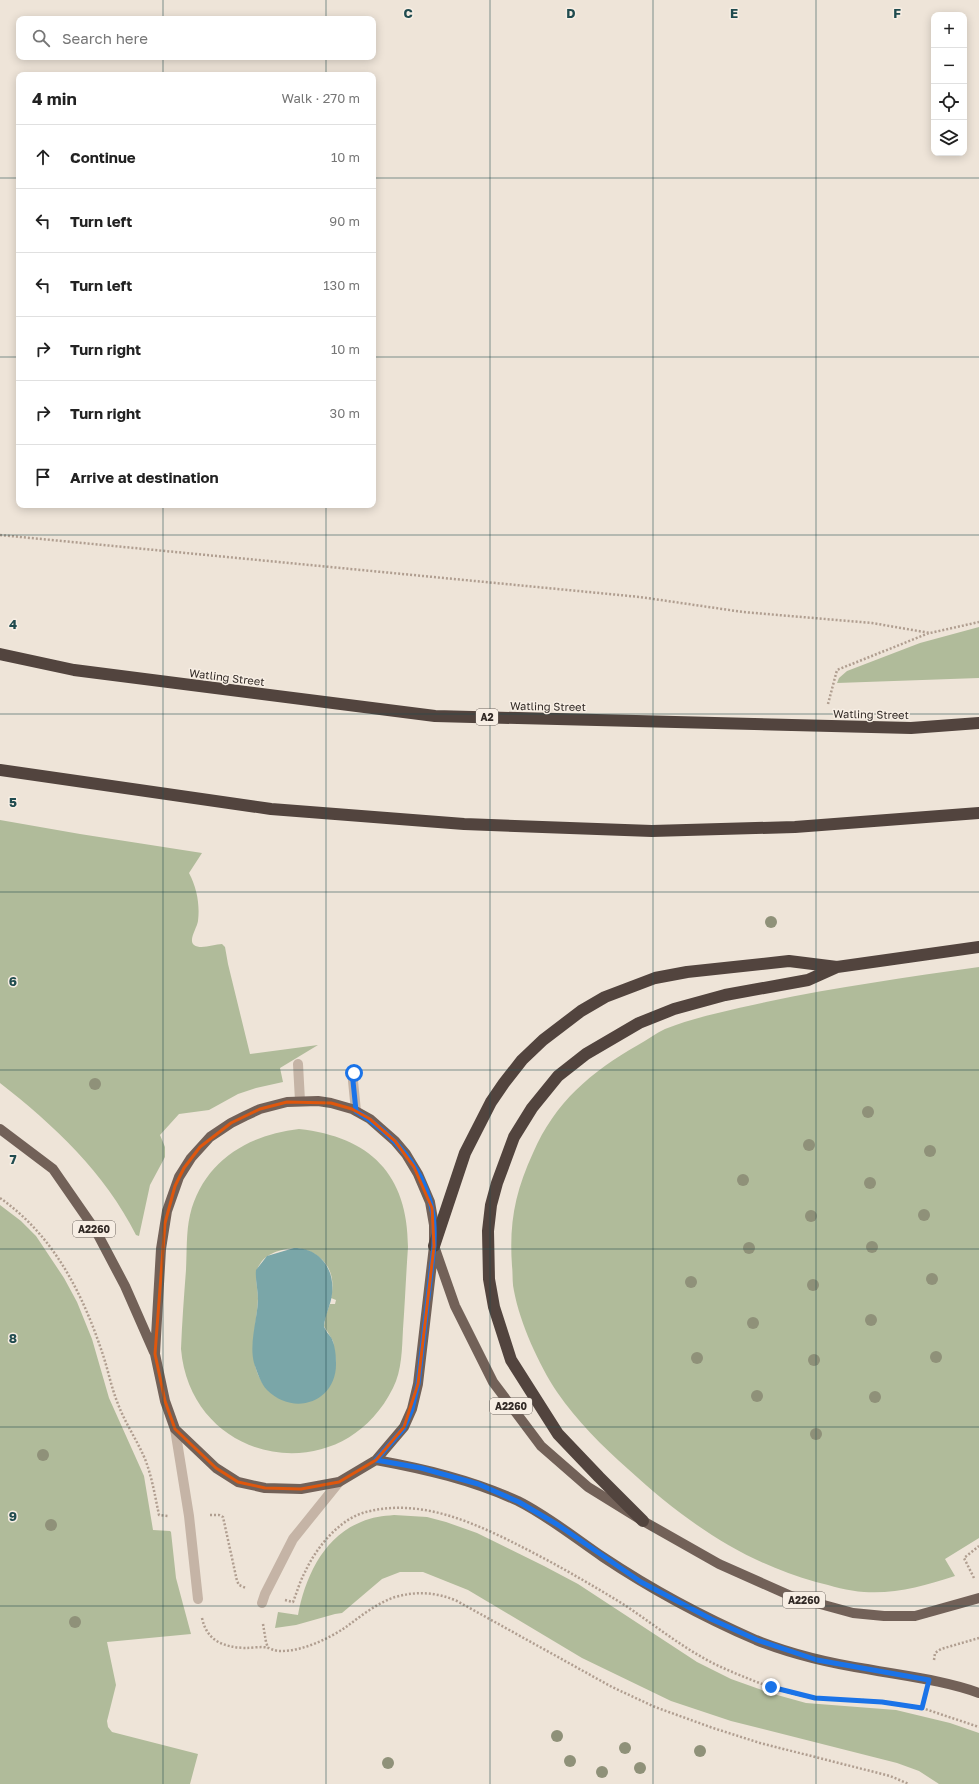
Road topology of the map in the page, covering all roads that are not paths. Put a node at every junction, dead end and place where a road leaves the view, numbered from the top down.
1 (0, 654) edge
2 (979, 723) edge
3 (0, 770) edge
4 (979, 813) edge
5 (979, 947) edge
6 (837, 967) junction
7 (298, 1064) dead end
8 (355, 1070) dead end
9 (300, 1101) junction
10 (356, 1111) junction
11 (0, 1129) edge
12 (434, 1246) junction
13 (155, 1354) junction
14 (175, 1429) junction
15 (376, 1460) junction
16 (339, 1482) junction
17 (643, 1521) junction
18 (979, 1598) edge
19 (198, 1599) road end
20 (262, 1603) road end
21 (979, 1693) edge

1 - 2 highway, Watling Street / A2
3 - 4 highway
5 - 6 highway
6 - 12 highway
6 - 17 highway
7 - 9 street
8 - 10 street
9 - 10 main road
9 - 13 main road
10 - 12 main road
11 - 13 main road, A2260
12 - 15 main road
12 - 17 main road, A2260
13 - 14 main road
14 - 16 main road
14 - 19 street
15 - 16 main road
15 - 21 main road
16 - 20 street
17 - 18 main road, A2260

